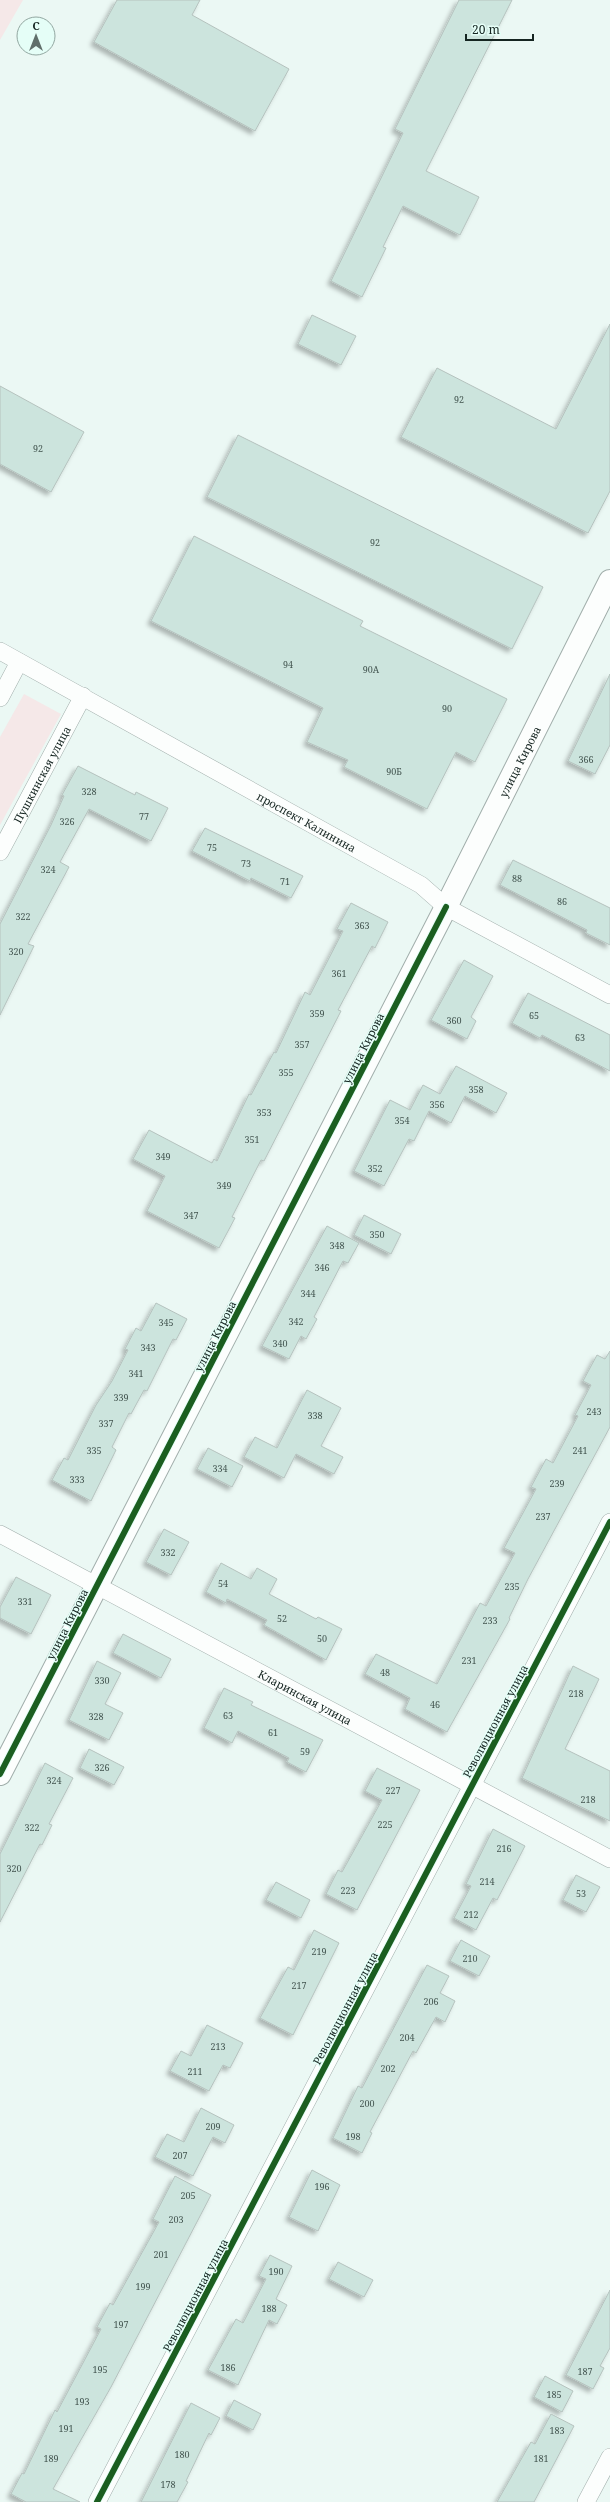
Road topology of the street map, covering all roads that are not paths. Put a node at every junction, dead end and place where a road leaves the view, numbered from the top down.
1 (610, 582) edge
2 (0, 651) edge
3 (19, 662) junction
4 (83, 696) junction
5 (0, 698) edge
6 (0, 852) edge
7 (446, 907) junction
8 (610, 996) edge
9 (610, 1522) edge
10 (0, 1534) edge
11 (98, 1586) junction
12 (0, 1774) edge
13 (472, 1787) junction
14 (610, 1859) edge
15 (610, 2457) edge
16 (97, 2502) edge
17 (586, 2502) edge

1 - 7 street, улица Кирова
2 - 3 street, проспект Калинина
3 - 4 street, проспект Калинина
3 - 5 street
4 - 6 street, Пушкинская улица
4 - 7 street, проспект Калинина
7 - 8 street, проспект Калинина
7 - 11 street, улица Кирова
9 - 13 street, Революционная улица
10 - 11 street, Кларинская улица
11 - 12 street, улица Кирова
11 - 13 street, Кларинская улица
13 - 14 street, Кларинская улица
13 - 16 street, Революционная улица
15 - 17 street

